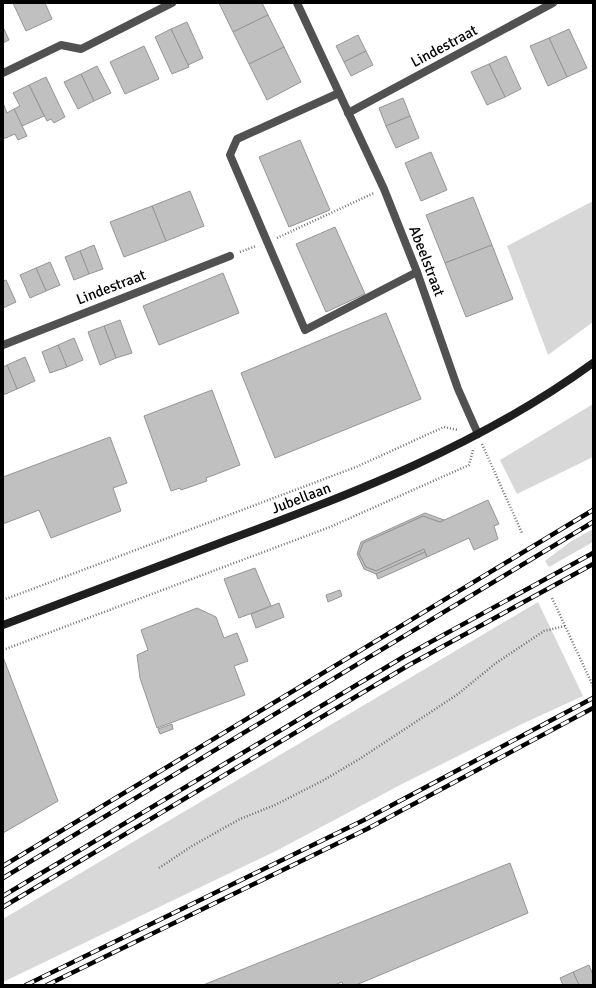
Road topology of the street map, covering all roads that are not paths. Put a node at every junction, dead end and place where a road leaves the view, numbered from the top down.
1 (172, 3) edge
2 (297, 3) edge
3 (553, 3) edge
4 (3, 73) edge
5 (339, 93) junction
6 (348, 113) junction
7 (230, 256) road end
8 (417, 272) junction
9 (3, 345) edge
10 (593, 363) edge
11 (478, 434) junction
12 (3, 625) edge

1 - 4 street
2 - 5 street, Abeelstraat
3 - 6 street, Lindestraat
5 - 6 street, Abeelstraat
5 - 8 street
6 - 8 street, Abeelstraat
7 - 9 street, Lindestraat
8 - 11 street, Abeelstraat
10 - 11 main road, Jubellaan
11 - 12 main road, Jubellaan

